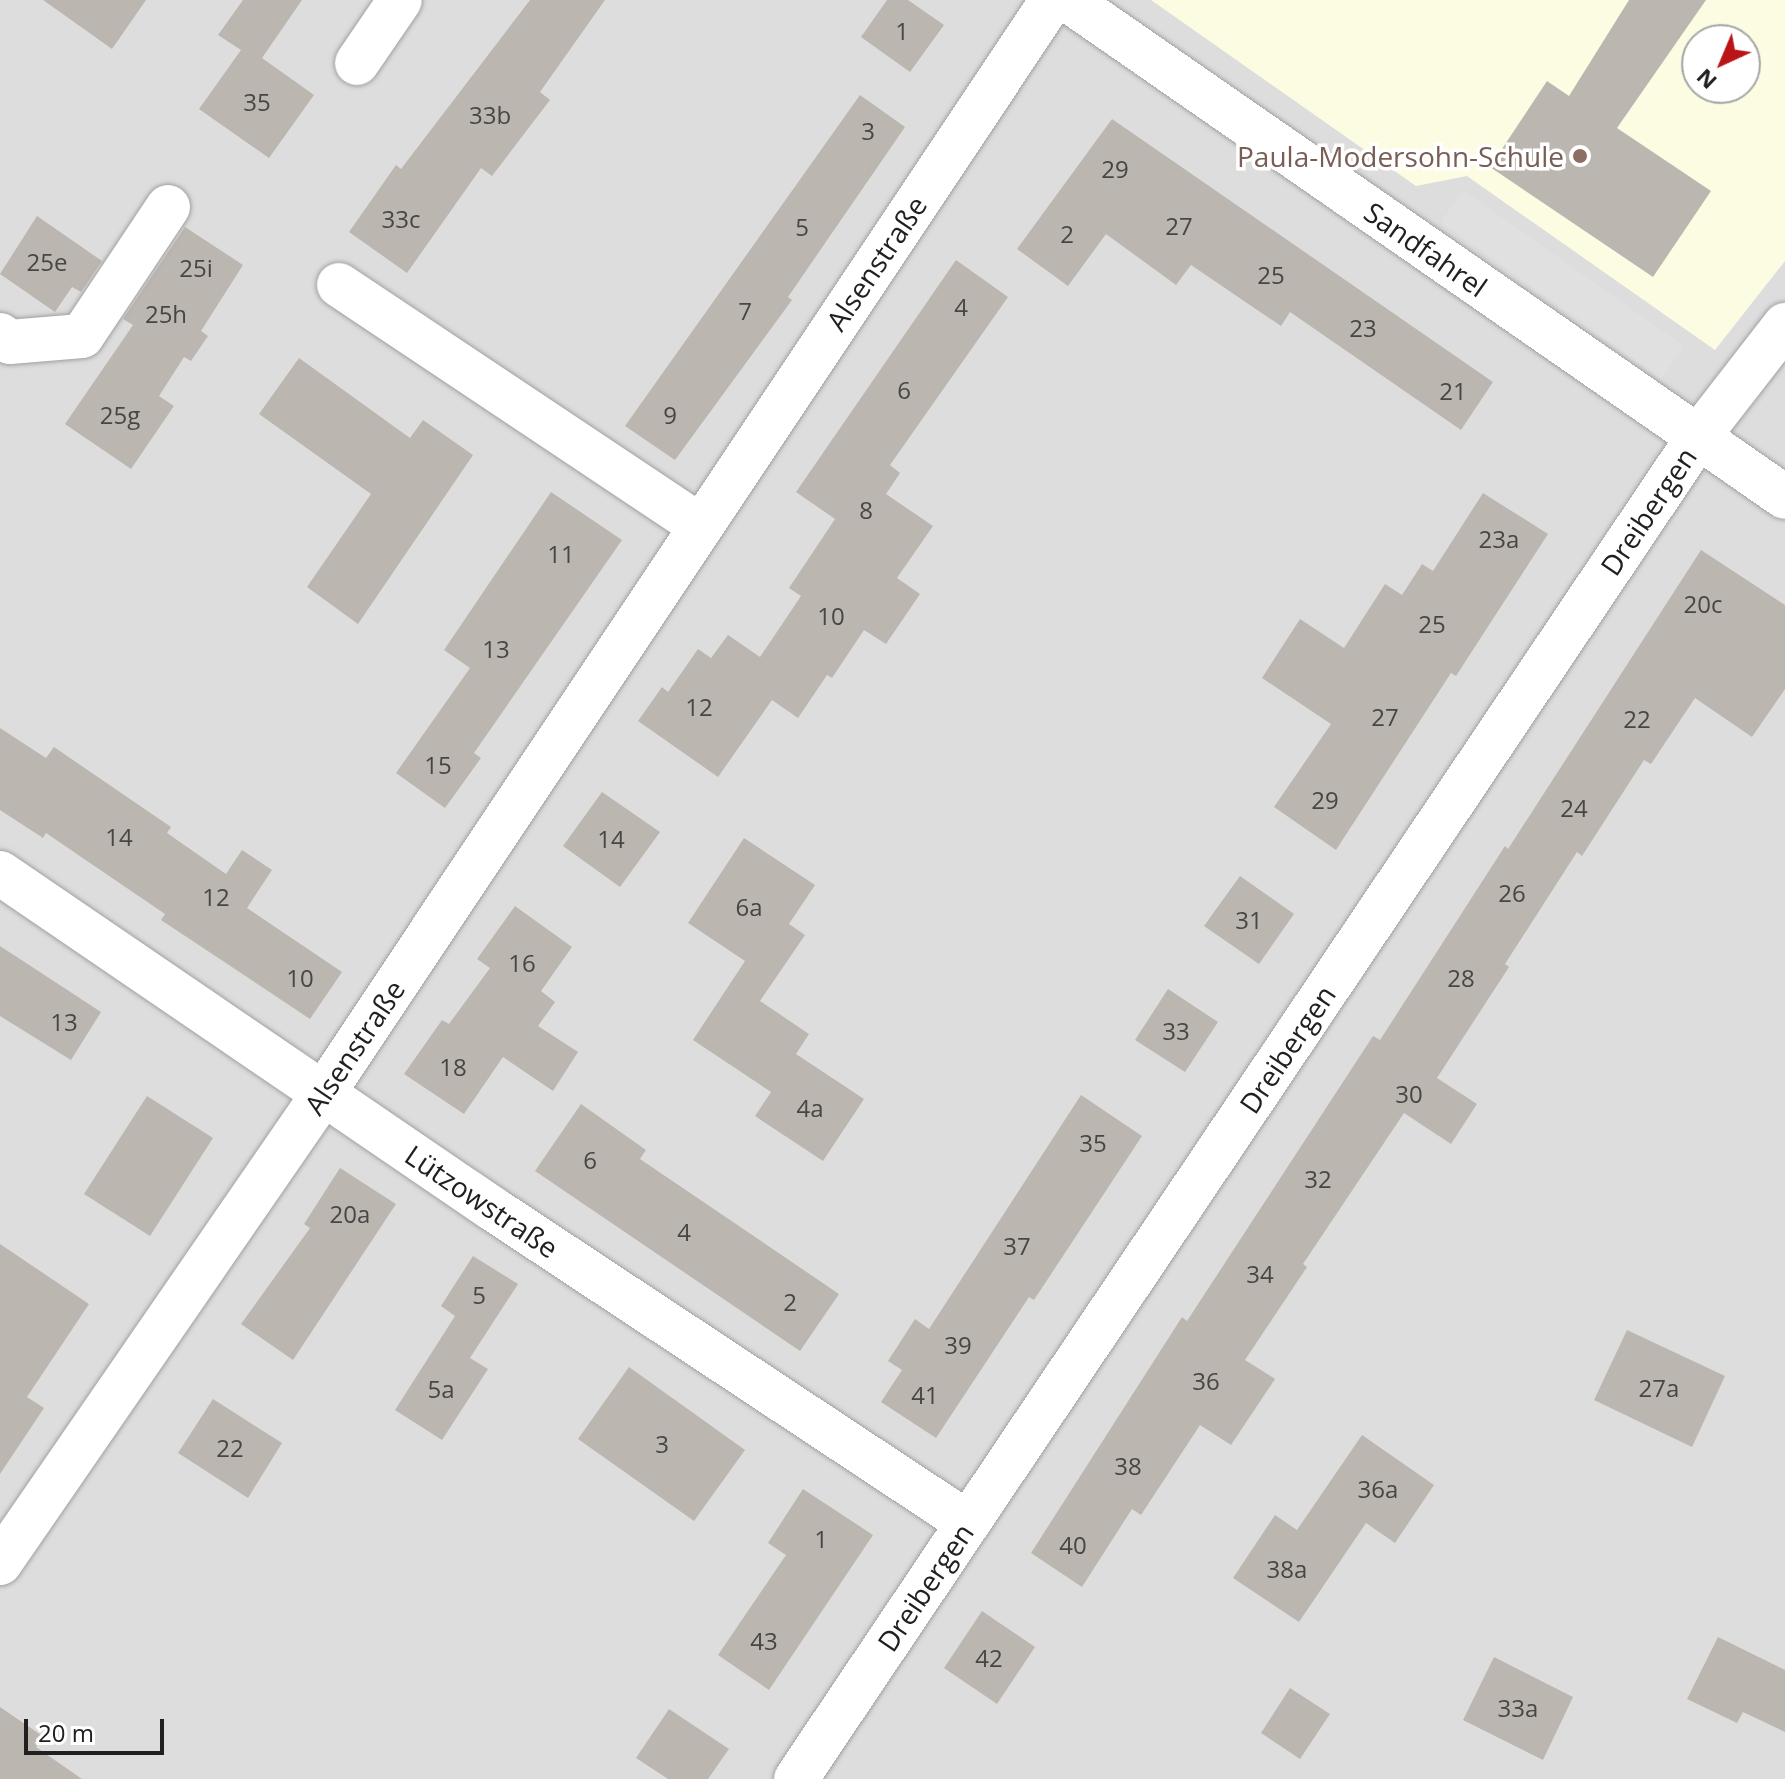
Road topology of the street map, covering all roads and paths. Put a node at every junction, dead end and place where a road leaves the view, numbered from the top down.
1 (400, 0) edge
2 (1052, 0) edge
3 (1068, 0) edge
4 (357, 63) dead end
5 (168, 207) dead end
6 (339, 285) dead end
7 (1785, 325) edge
8 (0, 335) edge
9 (1698, 437) junction
10 (1785, 497) edge
11 (700, 526) junction
12 (0, 873) edge
13 (323, 1094) junction
14 (968, 1523) junction
15 (0, 1563) edge
16 (796, 1779) edge

1 - 4 street
2 - 11 street, Alsenstraße
3 - 9 street, Sandfahrel
5 - 8 street
6 - 11 street
7 - 9 street, Dreibergen
9 - 10 street, Sandfahrel
9 - 14 street, Dreibergen
11 - 13 street, Alsenstraße
12 - 13 street, Lützowstraße
13 - 14 street, Lützowstraße
13 - 15 street, Alsenstraße
14 - 16 street, Dreibergen

